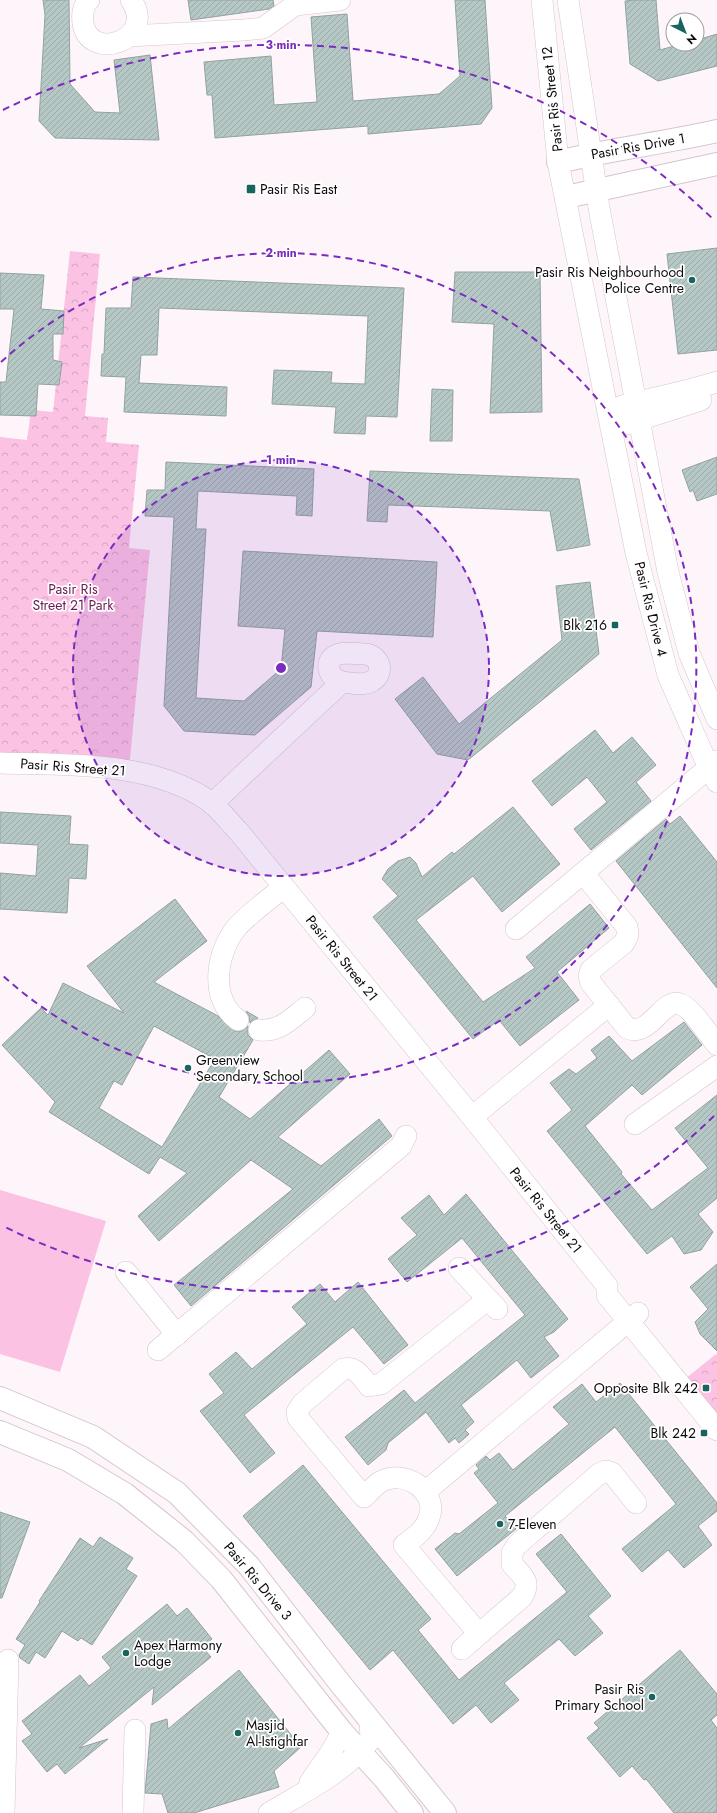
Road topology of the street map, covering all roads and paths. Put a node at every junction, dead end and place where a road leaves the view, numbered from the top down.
1 (89, 0) edge
2 (131, 0) edge
3 (340, 0) edge
4 (542, 0) edge
5 (568, 0) edge
6 (129, 36) junction
7 (717, 130) edge
8 (590, 154) junction
9 (558, 162) junction
10 (717, 164) edge
11 (596, 190) junction
12 (566, 197) junction
13 (717, 382) edge
14 (717, 395) edge
15 (638, 412) junction
16 (610, 418) junction
17 (342, 682) dead end
18 (717, 719) edge
19 (0, 763) edge
20 (714, 770) edge
21 (212, 804) junction
22 (583, 873) junction
23 (284, 887) junction
24 (516, 929) dead end
25 (609, 1005) junction
26 (305, 1008) dead end
27 (238, 1020) dead end
28 (259, 1030) dead end
29 (717, 1045) edge
30 (717, 1066) edge
31 (472, 1117) junction
32 (635, 1124) dead end
33 (406, 1136) dead end
34 (459, 1268) dead end
35 (126, 1272) dead end
36 (634, 1317) junction
37 (177, 1335) junction
38 (158, 1350) dead end
39 (0, 1398) edge
40 (717, 1409) edge
41 (717, 1430) edge
42 (0, 1432) edge
43 (425, 1492) junction
44 (636, 1503) dead end
45 (479, 1634) junction
46 (462, 1649) dead end
47 (8, 1660) dead end
48 (370, 1721) junction
49 (135, 1730) dead end
50 (342, 1732) junction
51 (360, 1753) junction
52 (301, 1794) junction
53 (5, 1812) edge
54 (133, 1813) edge
55 (269, 1813) edge
56 (412, 1813) edge
57 (445, 1813) edge

1 - 6 street
2 - 6 street
3 - 6 street
4 - 9 street, Pasir Ris Street 12
5 - 8 street, Pasir Ris Street 12
7 - 8 main road, Pasir Ris Drive 1
8 - 9 main road, Pasir Ris Drive 1
8 - 11 street, Pasir Ris Street 12
9 - 12 street, Pasir Ris Street 12
10 - 11 main road
11 - 12 main road
11 - 15 street, Pasir Ris Drive 4
12 - 16 street, Pasir Ris Drive 4
13 - 15 street
14 - 15 street
15 - 16 street
15 - 18 street, Pasir Ris Drive 4
16 - 20 street, Pasir Ris Drive 4
17 - 21 street
19 - 21 street, Pasir Ris Street 21
20 - 22 street
21 - 23 street, Pasir Ris Street 21
22 - 24 street
22 - 25 street
23 - 27 street
23 - 31 street, Pasir Ris Street 21
25 - 29 street
25 - 31 street
26 - 28 street
30 - 32 street
31 - 36 street, Pasir Ris Street 21
33 - 37 street
34 - 43 street
35 - 37 street
36 - 40 street, Pasir Ris Street 21
36 - 41 street, Pasir Ris Street 21
36 - 43 street
37 - 38 street
39 - 48 main road, Pasir Ris Drive 3
42 - 50 main road, Pasir Ris Drive 3
43 - 45 street
44 - 45 street
45 - 46 street
47 - 53 street
48 - 51 street
48 - 57 main road, Pasir Ris Drive 3
49 - 54 street
50 - 51 main road, Pasir Ris Drive 3
50 - 52 street
51 - 52 street
51 - 56 main road, Pasir Ris Drive 3
52 - 55 street

